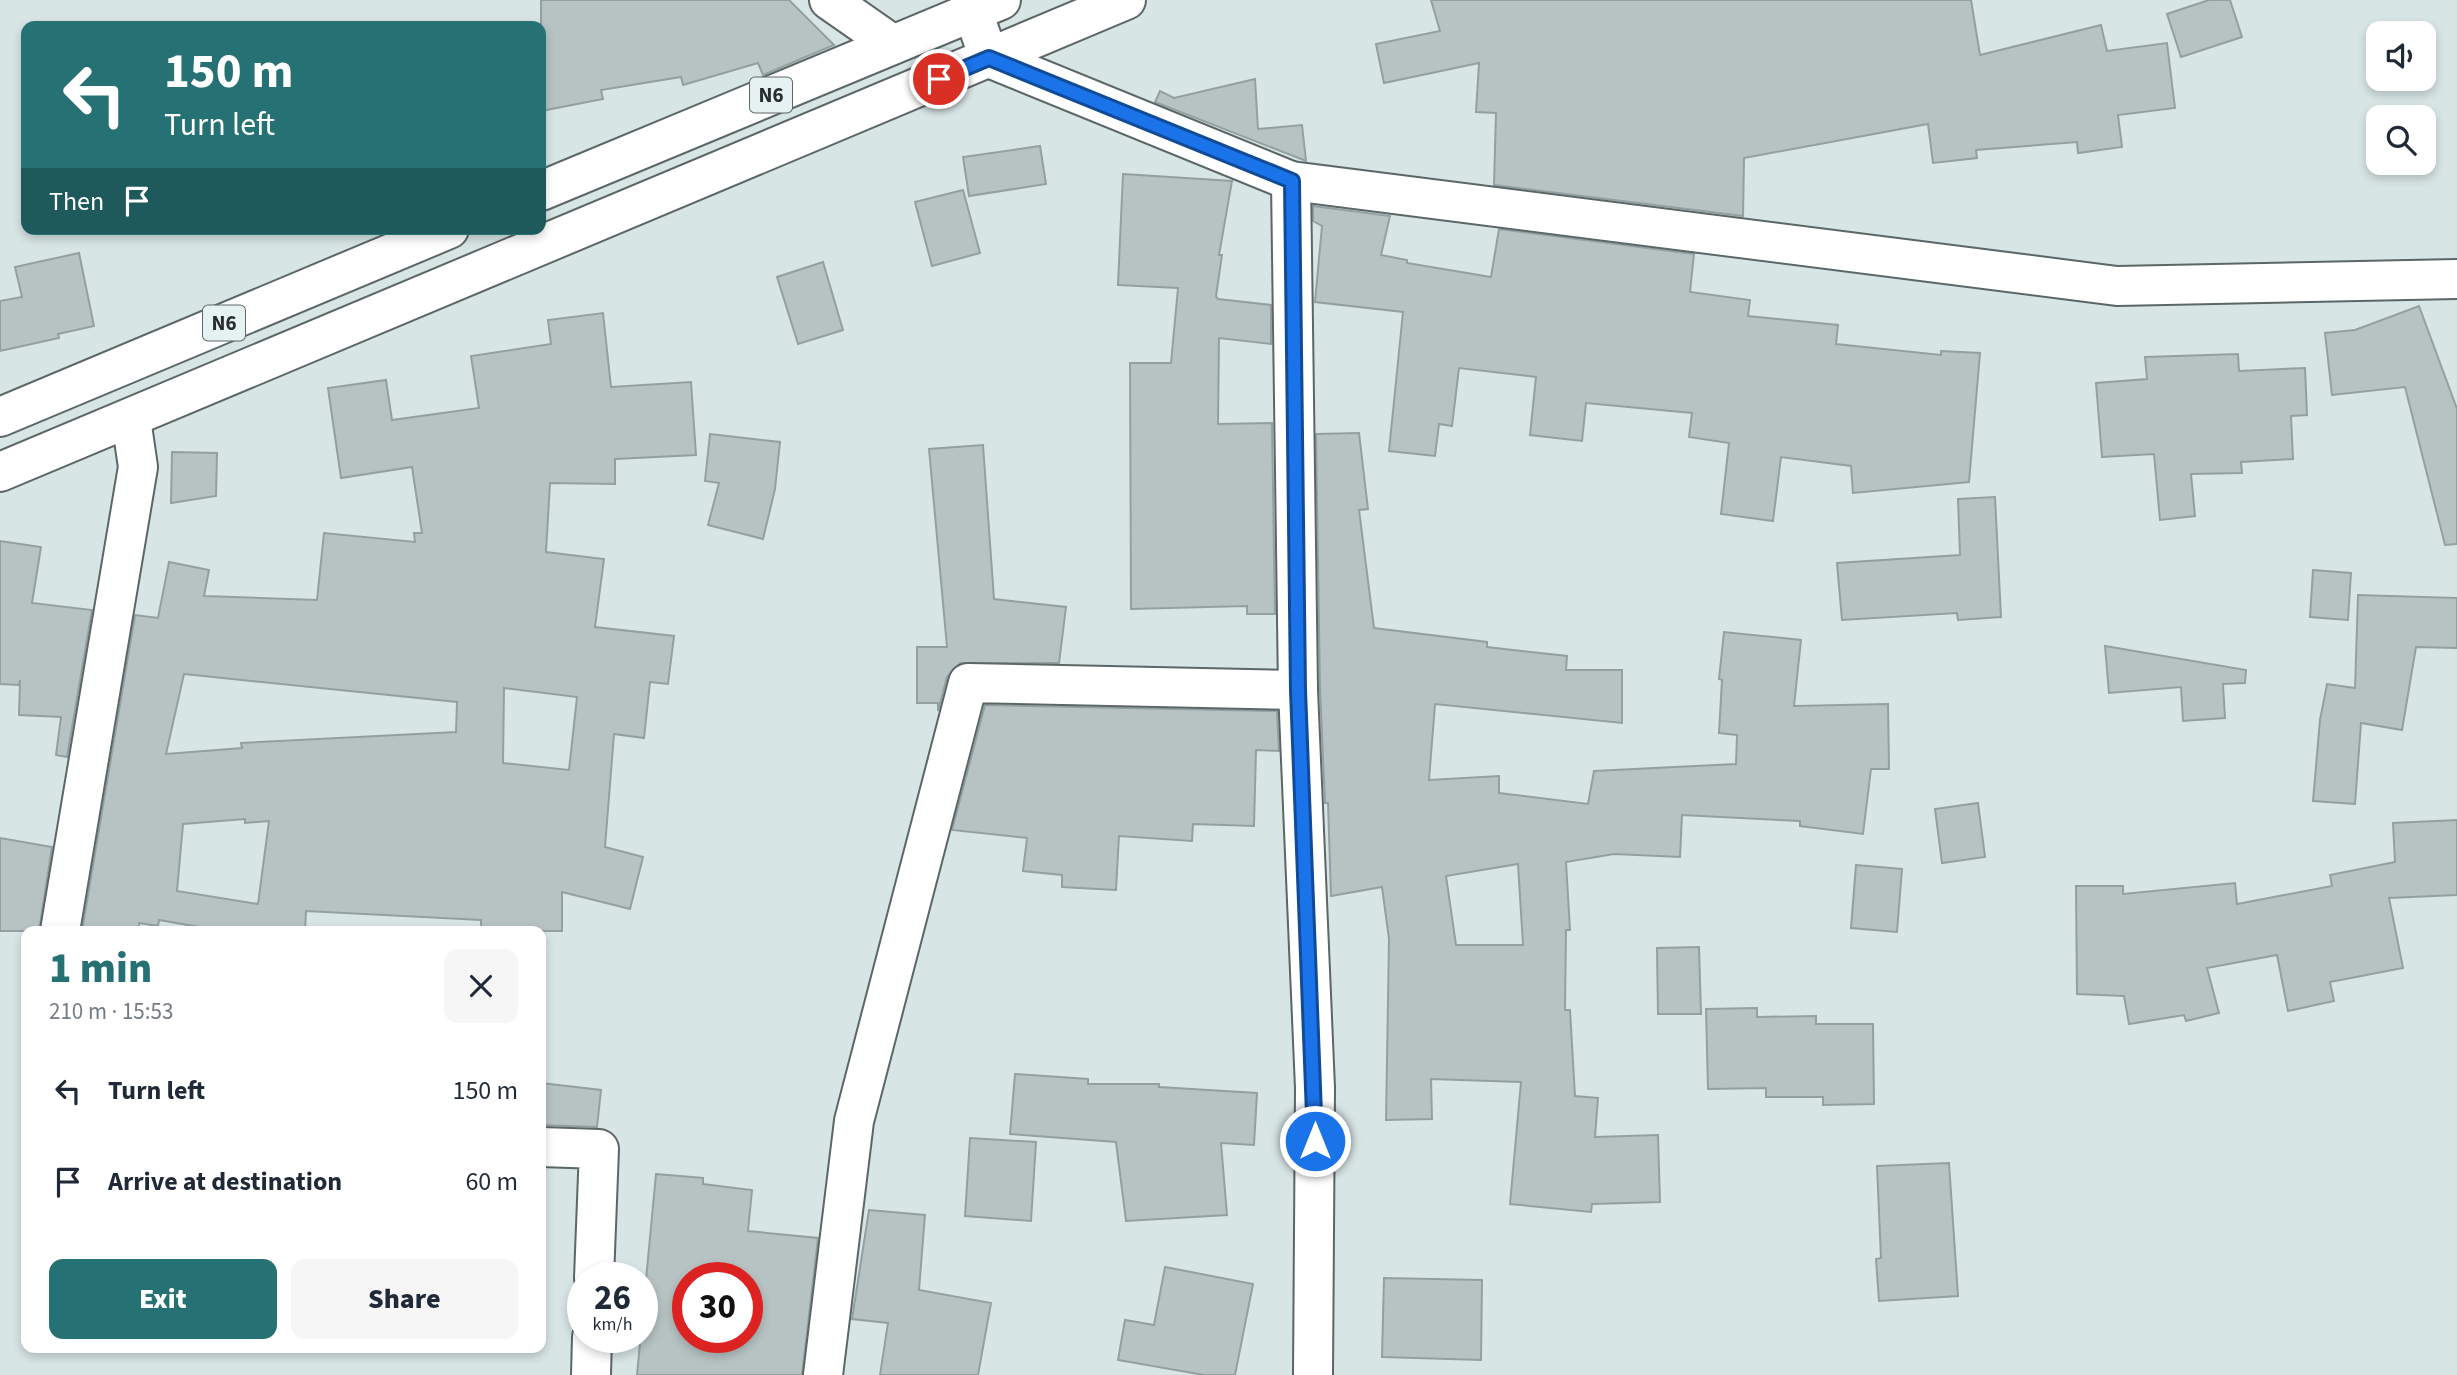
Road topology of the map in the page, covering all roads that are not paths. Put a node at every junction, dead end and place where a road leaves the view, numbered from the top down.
1 (829, 0) edge
2 (1126, 0) edge
3 (987, 6) edge
4 (892, 44) junction
5 (989, 58) junction
6 (1292, 181) junction
7 (546, 189) edge
8 (435, 235) edge
9 (2457, 279) edge
10 (0, 416) edge
11 (131, 419) junction
12 (0, 472) edge
13 (1298, 690) junction
14 (61, 926) edge
15 (546, 1147) edge
16 (595, 1262) edge
17 (592, 1353) edge
18 (591, 1375) edge
19 (823, 1375) edge
20 (1313, 1375) edge

1 - 4 main road
2 - 5 main road, N6
3 - 4 main road, N6
3 - 5 main road
4 - 7 main road, N6
5 - 6 main road
5 - 11 main road, N6
6 - 9 main road
6 - 13 main road
8 - 10 main road, N6
11 - 12 main road, N6
11 - 14 main road
13 - 19 main road
13 - 20 main road
15 - 16 main road
17 - 18 main road

